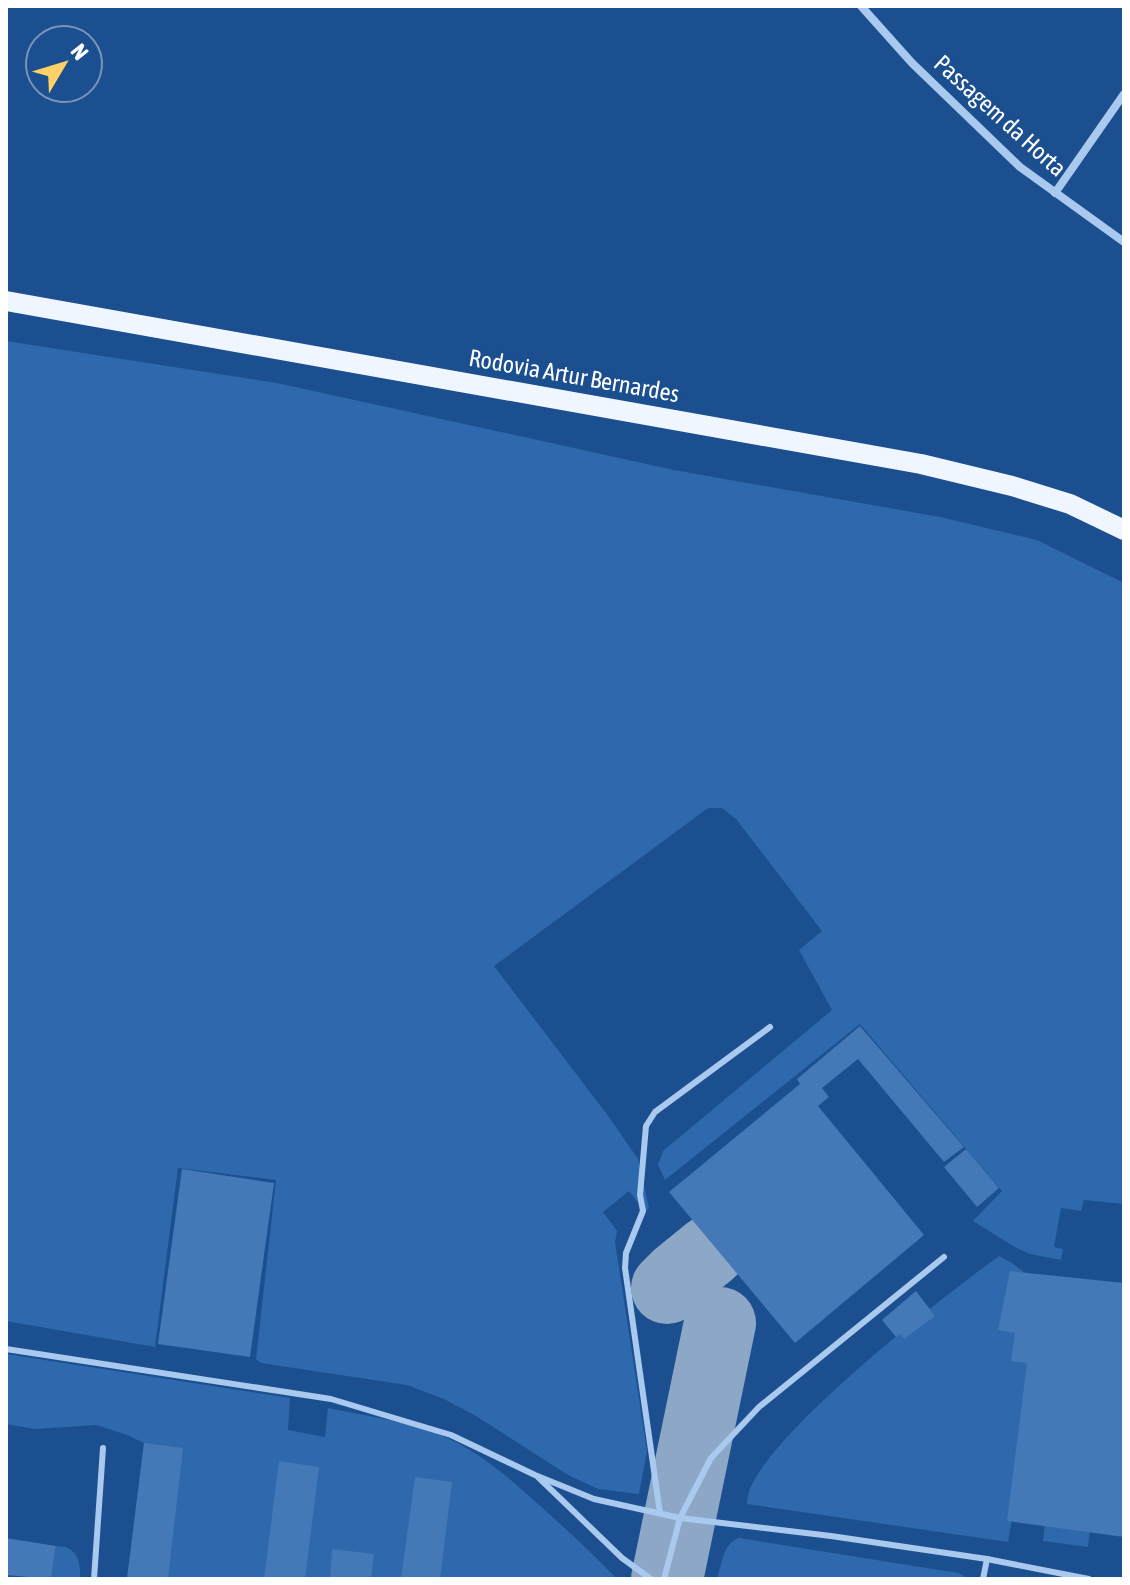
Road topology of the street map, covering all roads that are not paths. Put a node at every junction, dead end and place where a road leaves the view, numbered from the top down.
1 (861, 6) edge
2 (1124, 94) edge
3 (1055, 193) junction
4 (1124, 242) edge
5 (6, 301) edge
6 (1124, 530) edge
7 (770, 1027) dead end
8 (944, 1257) dead end
9 (6, 1349) edge
10 (103, 1448) dead end
11 (535, 1475) junction
12 (660, 1513) junction
13 (680, 1518) junction
14 (987, 1559) junction
15 (94, 1579) edge
16 (651, 1579) edge
17 (664, 1579) edge
18 (983, 1579) edge
19 (1089, 1579) edge

1 - 3 street, Passagem da Horta
2 - 3 street
3 - 4 street, Passagem da Horta
5 - 6 main road, Rodovia Artur Bernardes
7 - 12 lane
8 - 13 lane
9 - 11 lane
10 - 15 lane
11 - 12 lane
11 - 16 lane
12 - 13 lane
13 - 14 lane
13 - 17 lane
14 - 18 lane
14 - 19 lane

